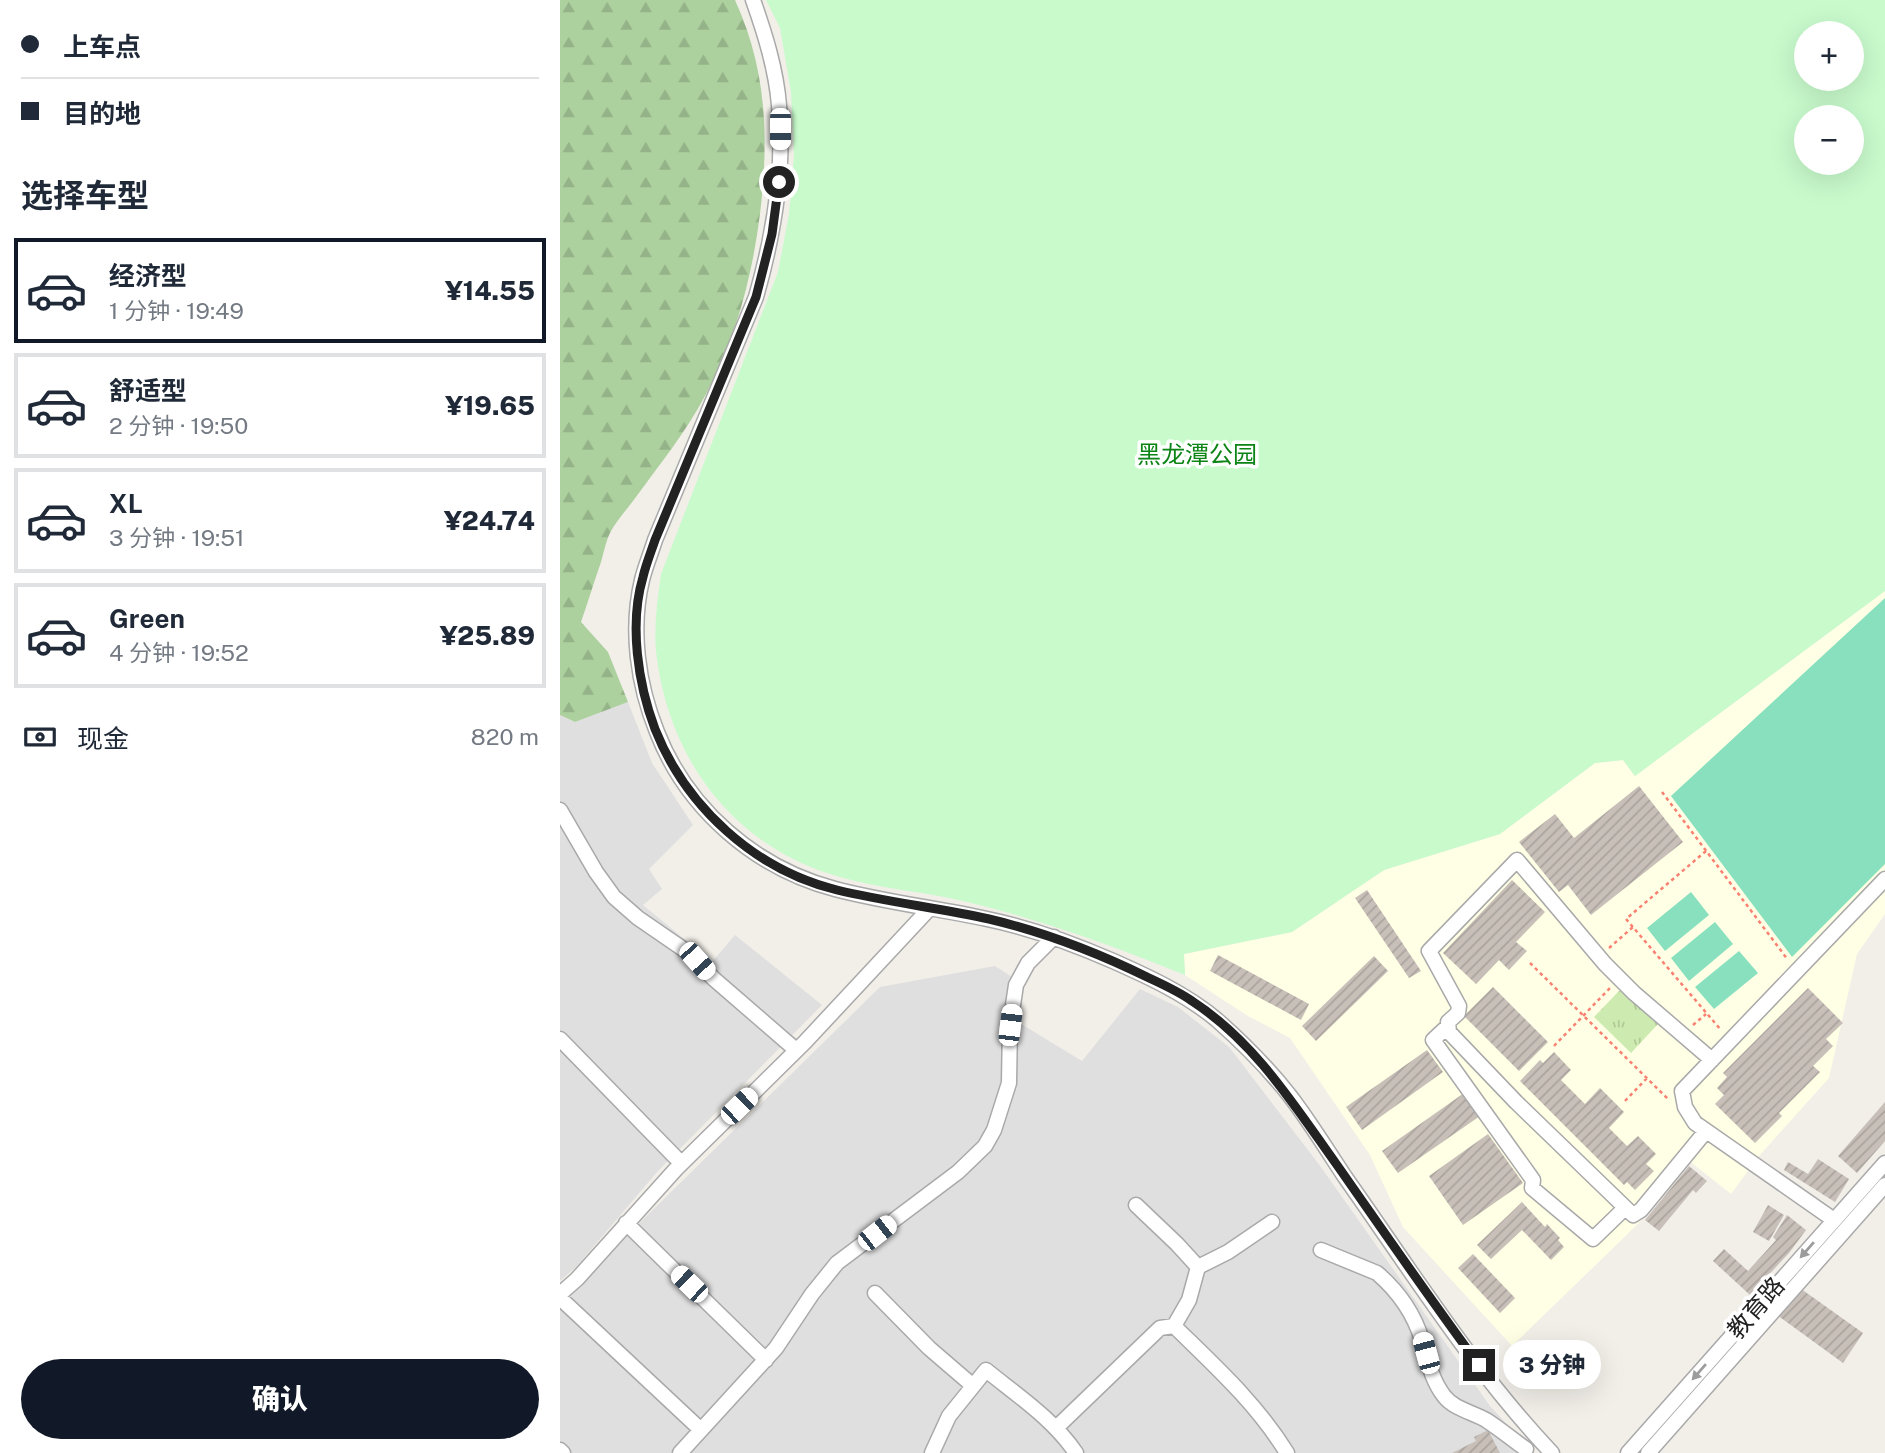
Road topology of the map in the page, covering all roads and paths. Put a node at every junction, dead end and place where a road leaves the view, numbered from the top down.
1 (753, 0) edge
2 (1662, 792) dead end
3 (560, 810) edge
4 (1706, 851) junction
5 (1885, 879) edge
6 (930, 908) junction
7 (1633, 927) junction
8 (1054, 937) junction
9 (1599, 957) junction
10 (1530, 963) dead end
11 (1797, 971) junction
12 (1620, 978) junction
13 (1706, 1014) junction
14 (1584, 1016) junction
15 (1448, 1026) junction
16 (1683, 1035) junction
17 (560, 1039) edge
18 (1731, 1040) junction
19 (1554, 1046) dead end
20 (796, 1050) junction
21 (1712, 1060) junction
22 (1647, 1078) junction
23 (1625, 1101) dead end
24 (1685, 1107) junction
25 (1706, 1130) junction
26 (681, 1163) junction
27 (1885, 1163) edge
28 (1885, 1185) edge
29 (1136, 1205) dead end
30 (1625, 1208) junction
31 (1834, 1220) junction
32 (1272, 1222) dead end
33 (626, 1223) junction
34 (1321, 1250) dead end
35 (1198, 1267) junction
36 (1425, 1290) junction
37 (875, 1293) dead end
38 (560, 1296) edge
39 (1404, 1304) junction
40 (1174, 1326) junction
41 (766, 1360) junction
42 (972, 1385) junction
43 (1524, 1422) junction
44 (1056, 1428) junction
45 (701, 1430) junction
46 (1546, 1448) edge
47 (1522, 1451) edge
48 (680, 1453) edge
49 (932, 1453) edge
50 (1076, 1453) edge
51 (1287, 1453) edge
52 (1563, 1453) edge
53 (1628, 1453) edge
54 (1648, 1453) edge

1 - 6 street
2 - 4 path
3 - 20 street
4 - 7 path
4 - 11 path
5 - 11 street
6 - 8 street
6 - 20 street
7 - 9 path
7 - 13 path
8 - 36 street
8 - 41 street
9 - 12 street
9 - 15 street
10 - 14 path
11 - 18 street
12 - 14 path
12 - 16 street
13 - 16 path
13 - 18 path
14 - 19 path
14 - 22 path
15 - 30 street
15 - 30 street
16 - 21 street
17 - 26 street
18 - 21 street
20 - 26 street
21 - 24 street
22 - 23 path
22 - 24 path
24 - 25 street
25 - 30 street
25 - 31 street
26 - 33 street
27 - 31 street, 教育路
28 - 54 street, 教育路
29 - 35 street
31 -> 53 street, 教育路
32 - 35 street
33 - 38 street
33 - 41 street
34 - 39 street
35 - 40 street
36 - 39 street
36 - 43 street
37 - 42 street
38 - 45 street
39 - 47 street
40 - 44 street
40 - 51 street
41 - 45 street
42 - 44 street
42 - 49 street
43 - 46 street
43 - 52 street
44 - 50 street
45 - 48 street
46 - 47 street

